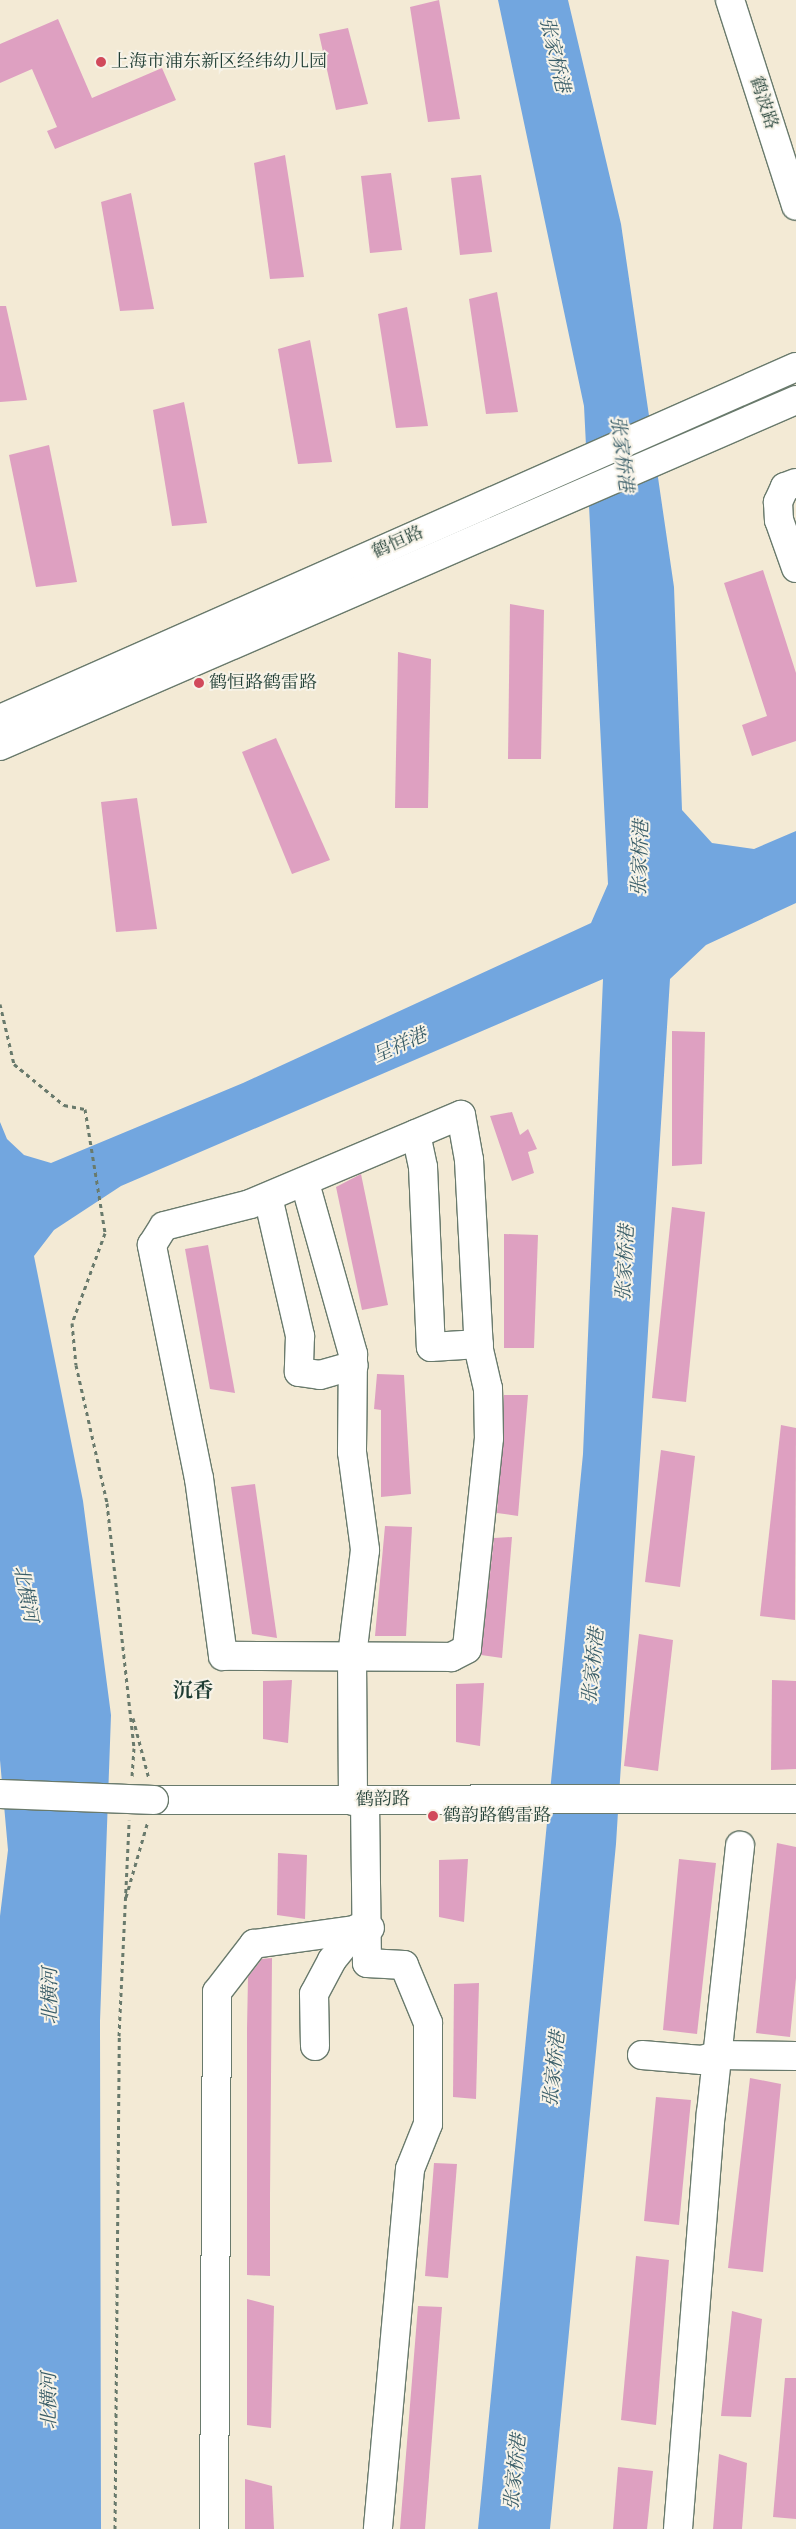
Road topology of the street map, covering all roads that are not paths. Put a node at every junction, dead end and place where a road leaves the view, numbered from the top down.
1 (730, 0) edge
2 (796, 206) edge
3 (796, 367) edge
4 (796, 400) edge
5 (570, 483) junction
6 (796, 483) edge
7 (796, 568) edge
8 (1, 737) edge
9 (416, 1134) junction
10 (305, 1183) junction
11 (268, 1197) junction
12 (478, 1344) junction
13 (354, 1365) junction
14 (352, 1656) junction
15 (0, 1794) edge
16 (796, 1799) edge
17 (359, 1801) junction
18 (740, 1846) dead end
19 (364, 1928) junction
20 (315, 2046) dead end
21 (642, 2056) dead end
22 (717, 2056) junction
23 (796, 2056) edge
24 (214, 2529) edge
25 (378, 2529) edge
26 (678, 2529) edge

1 - 2 street, 鹤波路
3 - 5 street, 鹤恒路
4 - 5 street, 鹤恒路
5 - 8 street, 鹤恒路
6 - 7 street
9 - 10 street
9 - 12 street
9 - 12 street
10 - 11 street
10 - 13 street
11 - 13 street
11 - 14 street
12 - 14 street
13 - 14 street
14 - 17 street
15 - 17 street, 鹤韵路, bridge
16 - 17 street, 鹤韵路
17 - 19 street
18 - 22 street
19 - 20 street
19 - 24 street
19 - 25 street
21 - 22 street
22 - 23 street
22 - 26 street

